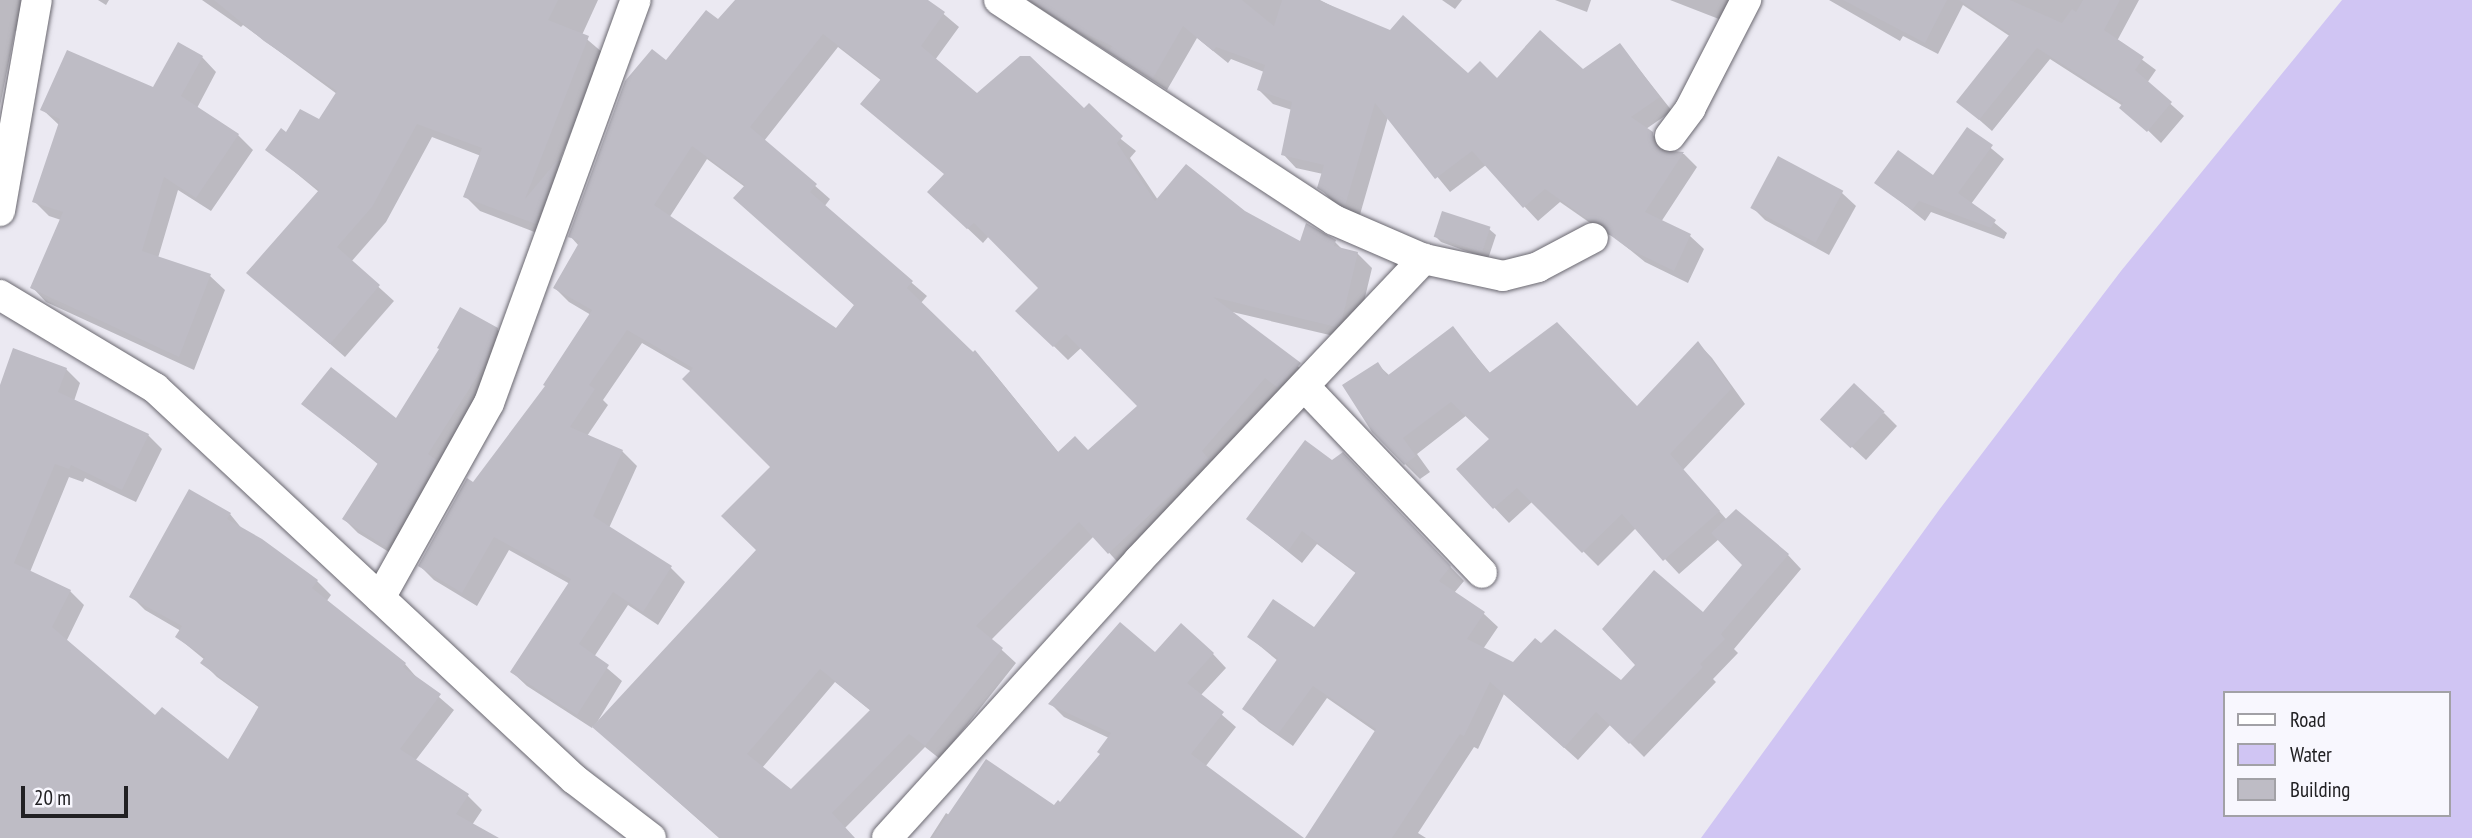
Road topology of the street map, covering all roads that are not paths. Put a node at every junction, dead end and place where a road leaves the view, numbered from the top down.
1 (37, 0) edge
2 (636, 0) edge
3 (999, 0) edge
4 (1746, 0) edge
5 (1670, 136) dead end
6 (0, 211) edge
7 (1593, 238) dead end
8 (1424, 259) junction
9 (0, 295) edge
10 (1304, 386) junction
11 (1482, 573) dead end
12 (380, 598) junction
13 (651, 838) edge
14 (887, 838) edge

1 - 6 street
2 - 12 street
3 - 8 street
4 - 5 street
7 - 8 street
8 - 10 street
9 - 12 street
10 - 11 street
10 - 14 street
12 - 13 street

